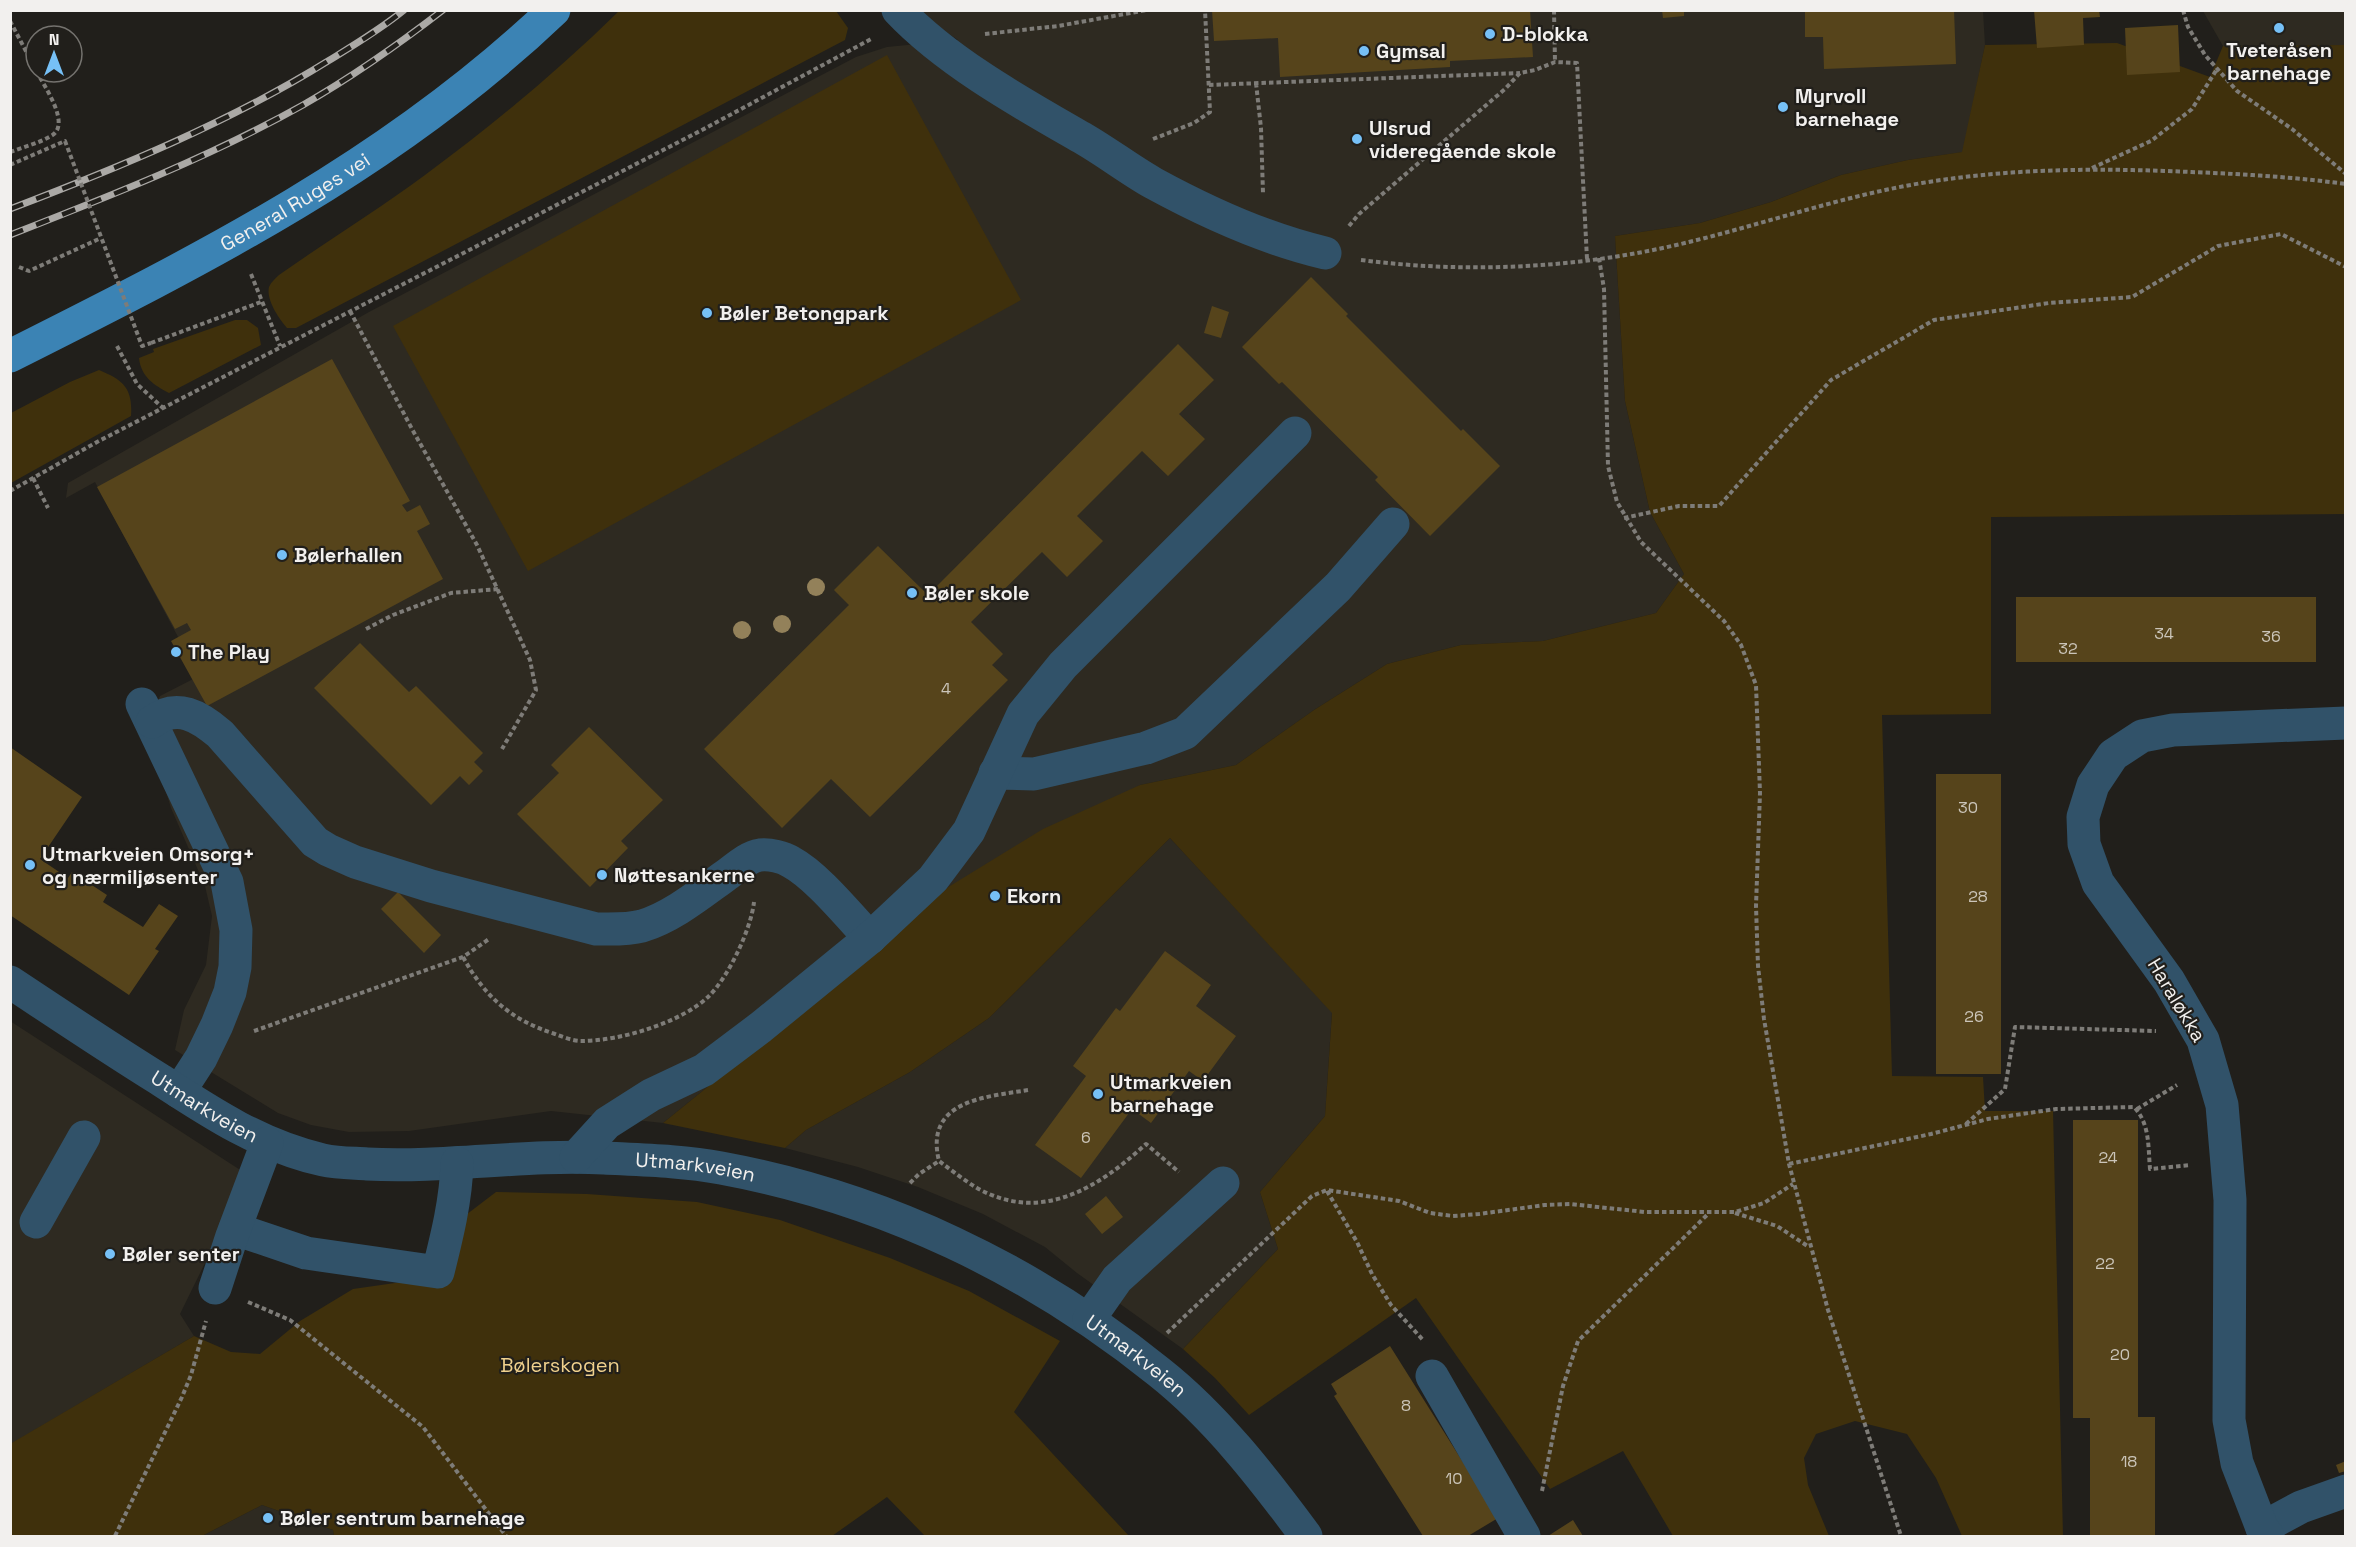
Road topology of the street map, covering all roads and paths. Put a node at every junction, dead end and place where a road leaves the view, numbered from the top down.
1 (554, 10) edge
2 (1147, 10) edge
3 (1205, 10) edge
4 (1554, 10) edge
5 (2183, 10) edge
6 (903, 16) edge
7 (10, 21) edge
8 (984, 34) dead end
9 (24, 48) edge
10 (1555, 62) junction
11 (2217, 69) junction
12 (1520, 73) junction
13 (1256, 83) junction
14 (43, 84) edge
15 (1209, 85) junction
16 (1106, 152) junction
17 (10, 153) edge
18 (10, 165) edge
19 (2091, 169) junction
20 (2346, 174) edge
21 (2346, 184) edge
22 (1264, 235) junction
23 (101, 238) junction
24 (1325, 253) junction
25 (1599, 258) junction
26 (1587, 259) junction
27 (19, 267) dead end
28 (2346, 267) edge
29 (251, 274) dead end
30 (261, 303) junction
31 (350, 311) junction
32 (117, 346) dead end
33 (280, 346) junction
34 (10, 357) edge
35 (163, 408) junction
36 (1295, 433) dead end
37 (33, 478) junction
38 (10, 491) edge
39 (48, 508) dead end
40 (1624, 518) junction
41 (1393, 524) dead end
42 (498, 589) junction
43 (366, 628) dead end
44 (2346, 723) edge
45 (502, 749) dead end
46 (995, 773) junction
47 (760, 855) junction
48 (527, 912) junction
49 (870, 938) junction
50 (463, 957) junction
51 (10, 982) edge
52 (2158, 1031) dead end
53 (205, 1048) junction
54 (2181, 1083) dead end
55 (1028, 1090) dead end
56 (178, 1092) junction
57 (2137, 1109) junction
58 (1966, 1125) junction
59 (84, 1137) dead end
60 (267, 1143) junction
61 (576, 1157) junction
62 (2227, 1161) junction
63 (457, 1162) junction
64 (1789, 1164) junction
65 (1793, 1184) junction
66 (1327, 1190) junction
67 (1213, 1191) joint
68 (1710, 1212) junction
69 (1735, 1212) junction
70 (36, 1222) dead end
71 (235, 1229) junction
72 (1810, 1248) junction
73 (215, 1288) junction
74 (1089, 1319) junction
75 (1140, 1358) junction
76 (1432, 1376) joint
77 (2346, 1491) edge
78 (1520, 1528) edge
79 (2265, 1532) edge
80 (115, 1536) edge
81 (506, 1536) edge
82 (1306, 1536) edge
83 (1901, 1536) edge

1 - 34 main road, General Ruges vei
2 - 8 path
3 - 15 path
4 - 10 path
5 - 11 path
6 - 16 street
6 - 31 path
7 - 9 path
10 - 12 path
10 - 26 path
11 - 19 path
11 - 20 path
12 - 13 path
12 - 24 path
13 - 15 path
13 - 22 path
14 - 17 path
15 - 16 path
16 - 22 street
18 - 23 path, bridge
19 - 21 path
19 - 25 path
22 - 24 street
23 - 27 path
23 - 30 path, bridge
24 - 26 path
25 - 26 path
25 - 40 path
28 - 40 path
29 - 30 path
30 - 33 path
31 - 33 path
31 - 42 path
32 - 35 path
33 - 35 path
35 - 37 path
36 - 46 street
37 - 38 path
37 - 39 path
40 - 64 path
41 - 46 street
42 - 43 path
42 - 45 path
44 - 62 street, Haraløkka
46 - 49 street
47 - 48 street
47 - 49 street
47 - 50 path
48 - 50 path
48 - 53 street
49 - 61 street
50 - 53 path
51 - 56 street, Utmarkveien
52 - 58 path
53 - 56 street
54 - 57 path
55 - 67 path
56 - 60 street, Utmarkveien
57 - 58 path
57 - 62 path
58 - 64 path
59 - 70 street
60 - 63 street, Utmarkveien
60 - 71 street
61 - 63 street, Utmarkveien
61 - 74 street, Utmarkveien
62 - 79 street, Haraløkka
63 - 71 street
64 - 65 path
65 - 69 path
65 - 72 path
66 - 68 path
66 - 75 path
66 - 76 path
67 - 74 street
68 - 69 path
68 - 78 path
69 - 72 path
71 - 73 street
72 - 83 path
73 - 80 path
73 - 81 path
74 - 75 street, Utmarkveien
75 - 82 street, Utmarkveien
76 - 78 street
77 - 79 street

